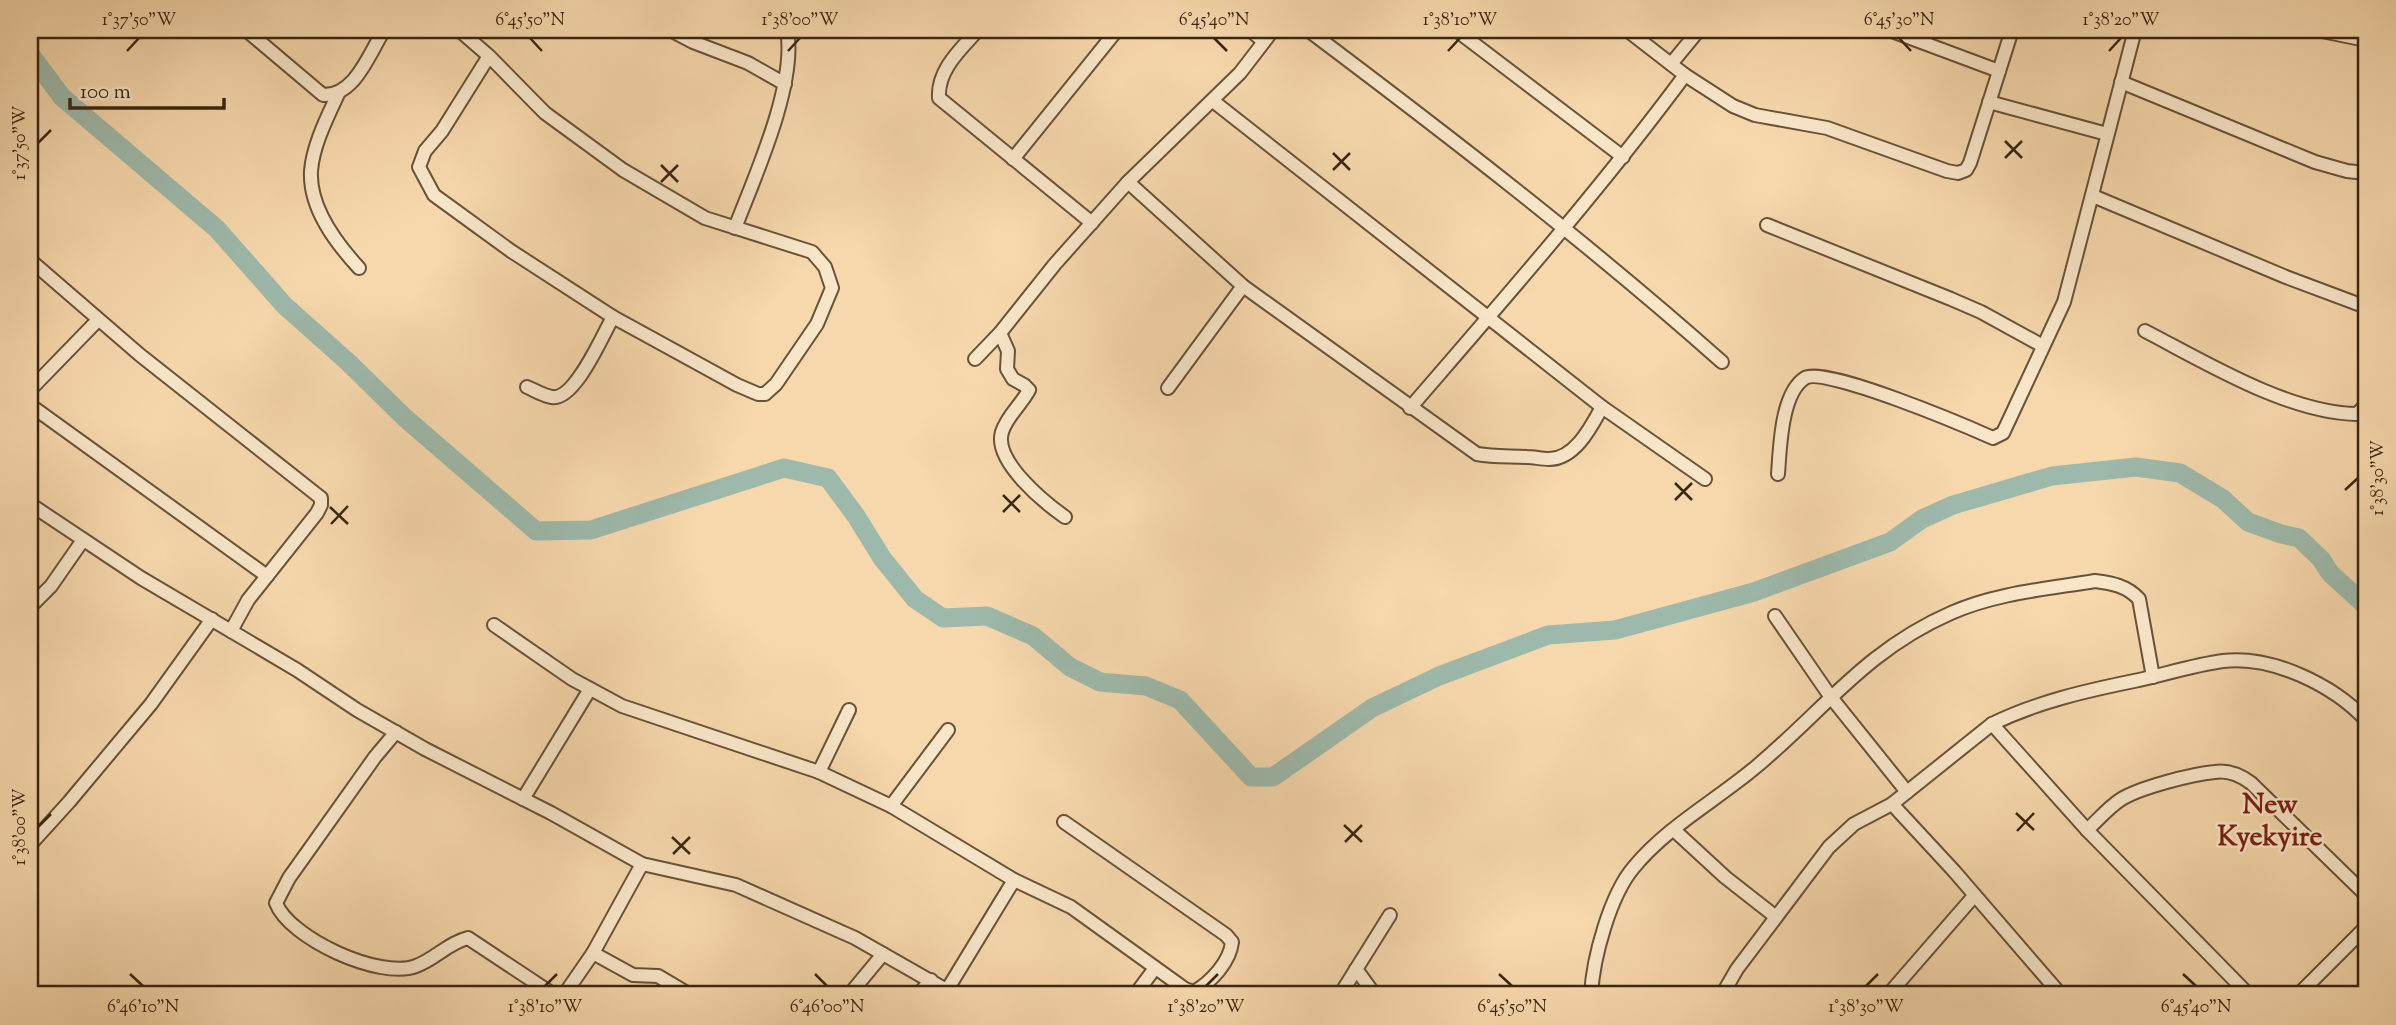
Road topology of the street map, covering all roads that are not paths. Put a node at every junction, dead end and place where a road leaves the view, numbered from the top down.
1 (246, 30) edge
2 (383, 30) edge
3 (459, 30) edge
4 (670, 30) edge
5 (787, 30) edge
6 (978, 30) edge
7 (1117, 30) edge
8 (1250, 30) edge
9 (1273, 30) edge
10 (1308, 30) edge
11 (1456, 30) edge
12 (1627, 30) edge
13 (1699, 30) edge
14 (1889, 30) edge
15 (2012, 30) edge
16 (2135, 30) edge
17 (2317, 30) edge
18 (2366, 40) edge
19 (1263, 41) junction
20 (489, 56) junction
21 (1671, 64) junction
22 (1999, 71) junction
23 (1685, 75) junction
24 (2121, 82) junction
25 (785, 84) junction
26 (338, 94) junction
27 (1213, 101) junction
28 (1989, 102) junction
29 (2107, 134) junction
30 (1623, 158) junction
31 (1013, 159) junction
32 (2366, 173) edge
33 (1128, 181) junction
34 (2093, 196) junction
35 (1092, 223) junction
36 (1767, 225) dead end
37 (1564, 227) junction
38 (735, 228) junction
39 (30, 260) edge
40 (359, 268) dead end
41 (1242, 286) junction
42 (2366, 307) edge
43 (613, 317) junction
44 (1489, 317) junction
45 (98, 320) junction
46 (2145, 331) dead end
47 (1000, 333) junction
48 (2043, 346) junction
49 (975, 359) dead end
50 (1721, 362) dead end
51 (527, 387) dead end
52 (1168, 388) dead end
53 (30, 390) edge
54 (30, 405) edge
55 (2366, 405) edge
56 (1602, 407) junction
57 (1410, 408) junction
58 (1778, 474) dead end
59 (1705, 479) dead end
60 (30, 504) edge
61 (1065, 517) dead end
62 (83, 540) junction
63 (267, 576) junction
64 (30, 607) edge
65 (1775, 616) dead end
66 (212, 619) junction
67 (494, 625) dead end
68 (232, 631) junction
69 (2153, 677) junction
70 (590, 689) junction
71 (1830, 696) junction
72 (849, 710) dead end
73 (2366, 720) edge
74 (1992, 724) junction
75 (948, 730) dead end
76 (396, 733) junction
77 (819, 772) junction
78 (1907, 792) junction
79 (523, 799) junction
80 (1892, 804) junction
81 (891, 806) junction
82 (1064, 822) dead end
83 (1674, 830) junction
84 (2087, 830) junction
85 (30, 845) edge
86 (642, 864) junction
87 (1014, 880) junction
88 (2366, 895) edge
89 (1974, 897) junction
90 (1390, 915) dead end
91 (1776, 917) junction
92 (2366, 927) edge
93 (593, 953) junction
94 (883, 954) junction
95 (1155, 968) junction
96 (1356, 969) junction
97 (931, 980) junction
98 (951, 992) edge
99 (554, 995) edge
100 (564, 995) edge
101 (690, 995) edge
102 (849, 995) edge
103 (918, 995) edge
104 (1135, 995) edge
105 (1340, 995) edge
106 (1375, 995) edge
107 (1591, 995) edge
108 (1722, 995) edge
109 (1888, 995) edge
110 (2061, 995) edge
111 (2249, 995) edge
112 (2298, 995) edge

1 - 26 street
2 - 26 street
3 - 20 street
4 - 25 street
5 - 25 street
6 - 31 street
7 - 31 street
8 - 19 street
9 - 19 street
10 - 37 street
11 - 30 street
12 - 21 street
13 - 21 street
14 - 22 street
15 - 22 street
16 - 24 street
17 - 18 street
19 - 27 street
20 - 38 street
20 - 43 street
21 - 23 street
22 - 28 street
23 - 28 street
23 - 30 street
24 - 29 street
24 - 32 street
25 - 38 street
26 - 40 street
27 - 33 street
27 - 44 street
28 - 29 street
29 - 34 street
30 - 37 street
31 - 35 street
33 - 35 street
33 - 41 street
34 - 42 street
34 - 48 street
35 - 47 street
36 - 48 street
37 - 44 street
37 - 50 street
38 - 43 street
39 - 45 street
41 - 52 street
41 - 57 street
43 - 51 street
44 - 56 street
44 - 57 street
45 - 53 street
45 - 63 street
46 - 55 street
47 - 49 street
47 - 61 street
48 - 58 street
54 - 63 street
56 - 57 street
56 - 59 street
60 - 62 street
62 - 64 street
62 - 66 street
63 - 68 street
65 - 71 street
66 - 68 street
66 - 85 street
67 - 70 street
68 - 76 street
69 - 71 street
69 - 73 street
69 - 74 street
70 - 77 street
70 - 79 street
71 - 78 street
71 - 83 street
72 - 77 street
74 - 78 street
74 - 84 street
75 - 81 street
76 - 79 street
76 - 99 street
77 - 81 street
78 - 80 street
79 - 86 street
80 - 89 street
80 - 91 street
81 - 87 street
82 - 95 street
83 - 91 street
83 - 107 street
84 - 88 street
84 - 111 street
86 - 93 street
86 - 94 street
87 - 95 street
87 - 98 street
89 - 109 street
89 - 110 street
90 - 96 street
91 - 108 street
92 - 112 street
93 - 100 street
93 - 101 street
94 - 97 street
94 - 102 street
95 - 104 street
96 - 105 street
96 - 106 street
97 - 98 street
97 - 103 street

